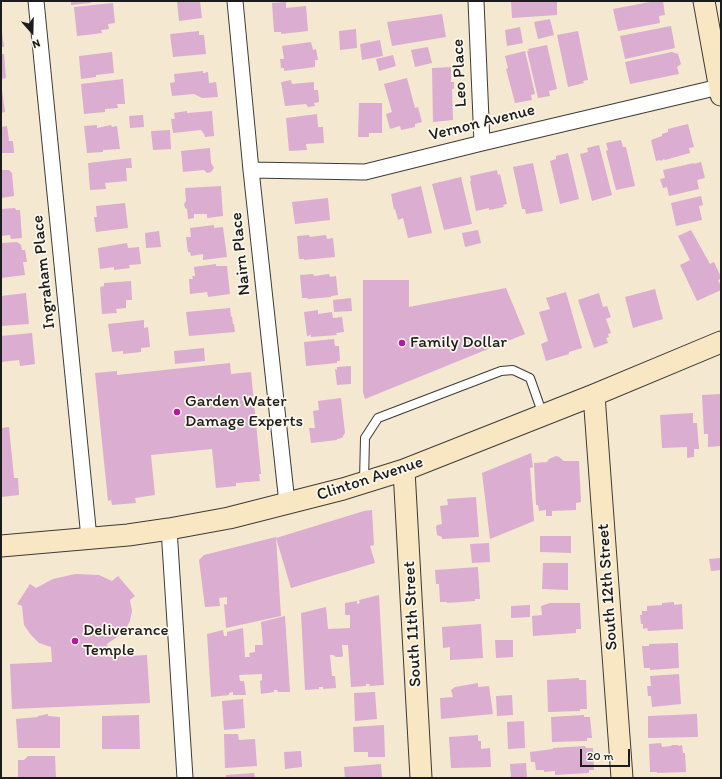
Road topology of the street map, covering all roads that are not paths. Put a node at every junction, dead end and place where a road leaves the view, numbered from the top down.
1 (36, 1) edge
2 (235, 1) edge
3 (476, 1) edge
4 (704, 1) edge
5 (720, 91) edge
6 (482, 142) junction
7 (251, 170) junction
8 (721, 342) edge
9 (594, 395) junction
10 (543, 415) junction
11 (404, 470) junction
12 (364, 482) junction
13 (287, 503) junction
14 (169, 529) junction
15 (89, 538) junction
16 (1, 546) edge
17 (185, 778) edge
18 (421, 778) edge
19 (622, 778) edge

1 - 15 street, Ingraham Place
2 - 7 street, Nairn Place
3 - 6 street, Leo Place
4 - 5 street
5 - 6 street, Vernon Avenue
6 - 7 street, Vernon Avenue
7 - 13 street, Nairn Place
8 - 9 street, Clinton Avenue
9 - 10 street, Clinton Avenue
9 - 19 street, South 12th Street
10 - 11 street, Clinton Avenue
10 - 12 lane
11 - 12 street, Clinton Avenue
11 - 18 street, South 11th Street
12 - 13 street, Clinton Avenue
13 - 14 street, Clinton Avenue
14 - 15 street, Clinton Avenue
14 - 17 street
15 - 16 street, Clinton Avenue

